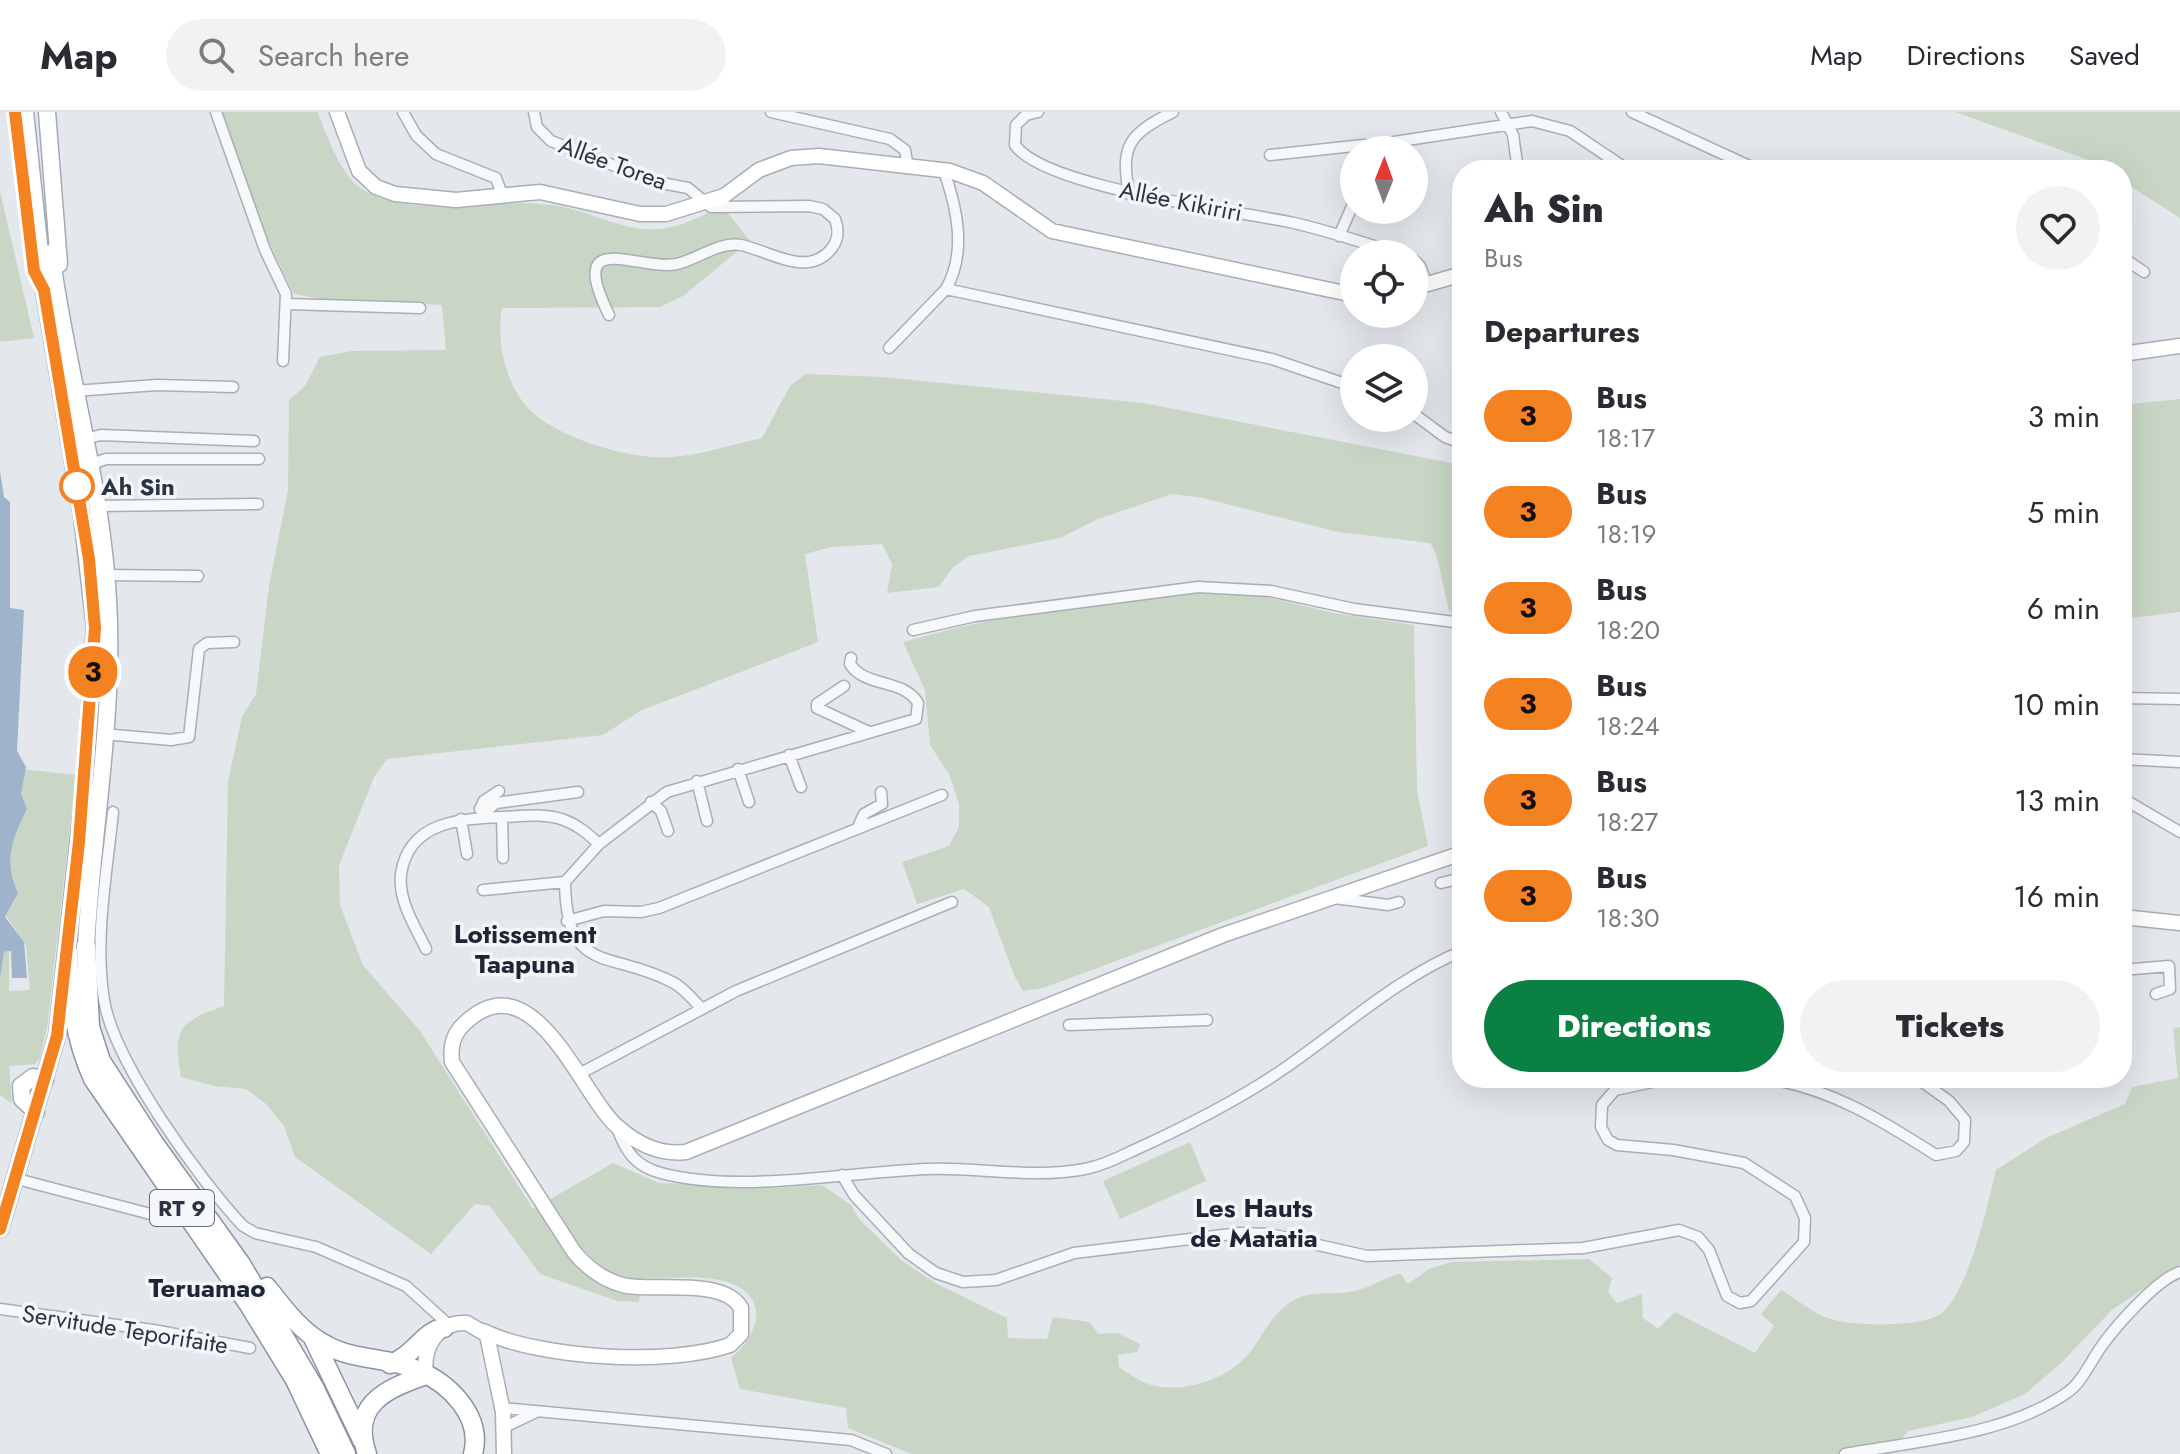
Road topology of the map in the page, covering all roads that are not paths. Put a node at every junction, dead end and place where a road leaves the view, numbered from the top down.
1 (15, 112) edge
2 (25, 112) edge
3 (34, 112) edge
4 (47, 112) edge
5 (216, 112) edge
6 (337, 112) edge
7 (403, 112) edge
8 (534, 112) edge
9 (771, 112) edge
10 (1038, 112) edge
11 (1173, 112) edge
12 (1501, 112) edge
13 (1632, 112) edge
14 (1507, 125) junction
15 (1428, 137) edge
16 (1340, 147) edge
17 (1270, 155) dead end
18 (1517, 160) edge
19 (1613, 160) edge
20 (1736, 160) edge
21 (908, 168) junction
22 (944, 171) junction
23 (1129, 194) junction
24 (503, 197) junction
25 (703, 203) junction
26 (1344, 224) edge
27 (1339, 236) junction
28 (1352, 240) edge
29 (2132, 264) edge
30 (2144, 272) dead end
31 (1452, 277) edge
32 (1428, 285) edge
33 (50, 288) junction
34 (946, 289) junction
35 (1340, 292) edge
36 (287, 304) junction
37 (420, 308) dead end
38 (609, 315) dead end
39 (2180, 346) edge
40 (889, 348) dead end
41 (2132, 353) edge
42 (283, 361) dead end
43 (1340, 382) edge
44 (233, 387) dead end
45 (74, 391) junction
46 (1428, 424) edge
47 (84, 439) junction
48 (1452, 439) edge
49 (254, 441) dead end
50 (259, 459) dead end
51 (89, 465) junction
52 (258, 504) dead end
53 (97, 506) junction
54 (106, 575) junction
55 (198, 576) dead end
56 (1452, 622) edge
57 (913, 630) dead end
58 (234, 642) dead end
59 (851, 658) dead end
60 (844, 686) dead end
61 (2132, 698) edge
62 (2180, 699) edge
63 (869, 732) junction
64 (103, 734) junction
65 (789, 755) junction
66 (2132, 760) edge
67 (2180, 762) edge
68 (738, 769) junction
69 (697, 781) junction
70 (801, 787) dead end
71 (499, 791) dead end
72 (578, 792) dead end
73 (881, 792) dead end
74 (942, 795) dead end
75 (651, 802) junction
76 (749, 802) dead end
77 (2132, 804) edge
78 (113, 812) dead end
79 (486, 815) junction
80 (502, 817) junction
81 (461, 819) junction
82 (707, 821) dead end
83 (857, 829) junction
84 (668, 831) dead end
85 (2180, 832) edge
86 (599, 844) junction
87 (467, 854) dead end
88 (1452, 856) edge
89 (503, 858) dead end
90 (1452, 880) edge
91 (565, 882) junction
92 (1441, 883) dead end
93 (483, 890) dead end
94 (1332, 898) junction
95 (952, 902) dead end
96 (1399, 902) dead end
97 (2132, 918) edge
98 (567, 921) junction
99 (2180, 923) edge
100 (77, 949) junction
101 (426, 949) dead end
102 (1452, 956) edge
103 (2132, 969) edge
104 (2156, 994) dead end
105 (701, 1008) junction
106 (1207, 1020) dead end
107 (1069, 1025) dead end
108 (581, 1073) junction
109 (110, 1078) junction
110 (45, 1080) junction
111 (1624, 1088) edge
112 (1810, 1088) edge
113 (1931, 1088) edge
114 (616, 1127) junction
115 (28, 1142) junction
116 (842, 1175) junction
117 (17, 1179) junction
118 (158, 1216) dead end
119 (0, 1229) edge
120 (2180, 1272) edge
121 (0, 1309) edge
122 (447, 1326) junction
123 (483, 1331) junction
124 (312, 1336) junction
125 (250, 1348) dead end
126 (390, 1364) junction
127 (426, 1375) junction
128 (502, 1408) junction
129 (544, 1410) junction
130 (505, 1427) junction
131 (1913, 1441) junction
132 (364, 1447) edge
133 (330, 1454) edge
134 (346, 1454) edge
135 (473, 1454) edge
136 (504, 1454) edge
137 (886, 1454) edge
138 (1845, 1454) edge
139 (1905, 1454) edge

1 - 33 main road
2 - 33 main road
3 - 33 main road
4 - 33 main road
5 - 36 street
6 - 24 main road
7 - 24 street
8 - 25 street, Allée Torea
9 - 21 street
10 - 23 street, Allée Kikiriri
11 - 23 street
12 - 14 street
13 - 20 street
14 - 15 street
14 - 18 street
14 - 19 street
16 - 17 street
21 - 22 main road
21 - 25 main road
22 - 34 street
22 - 35 main road
23 - 27 street, Allée Kikiriri
24 - 25 main road
25 - 38 street
26 - 27 street
27 - 28 street, Allée Kikiriri
29 - 30 street
31 - 32 main road
33 - 45 main road
33 - 100 main road
34 - 40 street
34 - 43 street
36 - 37 street
36 - 42 street
39 - 41 main road
44 - 45 street
45 - 47 main road
46 - 48 street
47 - 49 street
47 - 51 main road
50 - 51 street
51 - 53 main road
52 - 53 street
53 - 54 main road
54 - 55 street
54 - 64 main road
56 - 57 street
58 - 64 street
59 - 63 street
60 - 63 street
61 - 62 street
63 - 65 street
64 - 100 main road
65 - 68 street
65 - 70 street
66 - 67 street
68 - 69 street
68 - 76 street
69 - 75 street
69 - 82 street
71 - 79 street
72 - 79 street
73 - 83 street
74 - 83 street
75 - 84 street
75 - 86 street
77 - 85 street
78 - 122 street
79 - 80 street
79 - 81 street
80 - 86 street
80 - 89 street
81 - 87 street
81 - 101 street
83 - 98 street
86 - 91 street
88 - 94 main road
90 - 92 street
91 - 93 street
91 - 98 street
94 - 96 street
94 - 114 main road
95 - 105 street
97 - 99 main road
98 - 105 street
100 - 109 highway, RT 9
100 - 110 main road
100 - 133 highway, RT 9
102 - 116 street
103 - 104 street
105 - 108 street
106 - 107 street
108 - 114 main road
108 - 123 main road
109 - 124 highway
109 - 134 highway, RT 9
110 - 115 main road
110 - 115 main road
111 - 116 street
112 - 113 street
114 - 116 street
115 - 117 main road
117 - 118 street
117 - 119 main road
120 - 131 street
121 - 125 street, Servitude Teporifaite
122 - 123 main road
122 - 126 highway
122 - 127 main road
123 - 128 main road
124 - 126 highway
124 - 132 highway
126 - 127 highway
127 - 132 highway
127 - 135 highway
128 - 129 street
128 - 130 main road
129 - 130 street
129 - 137 street
130 - 136 main road
131 - 138 street
131 - 139 street

